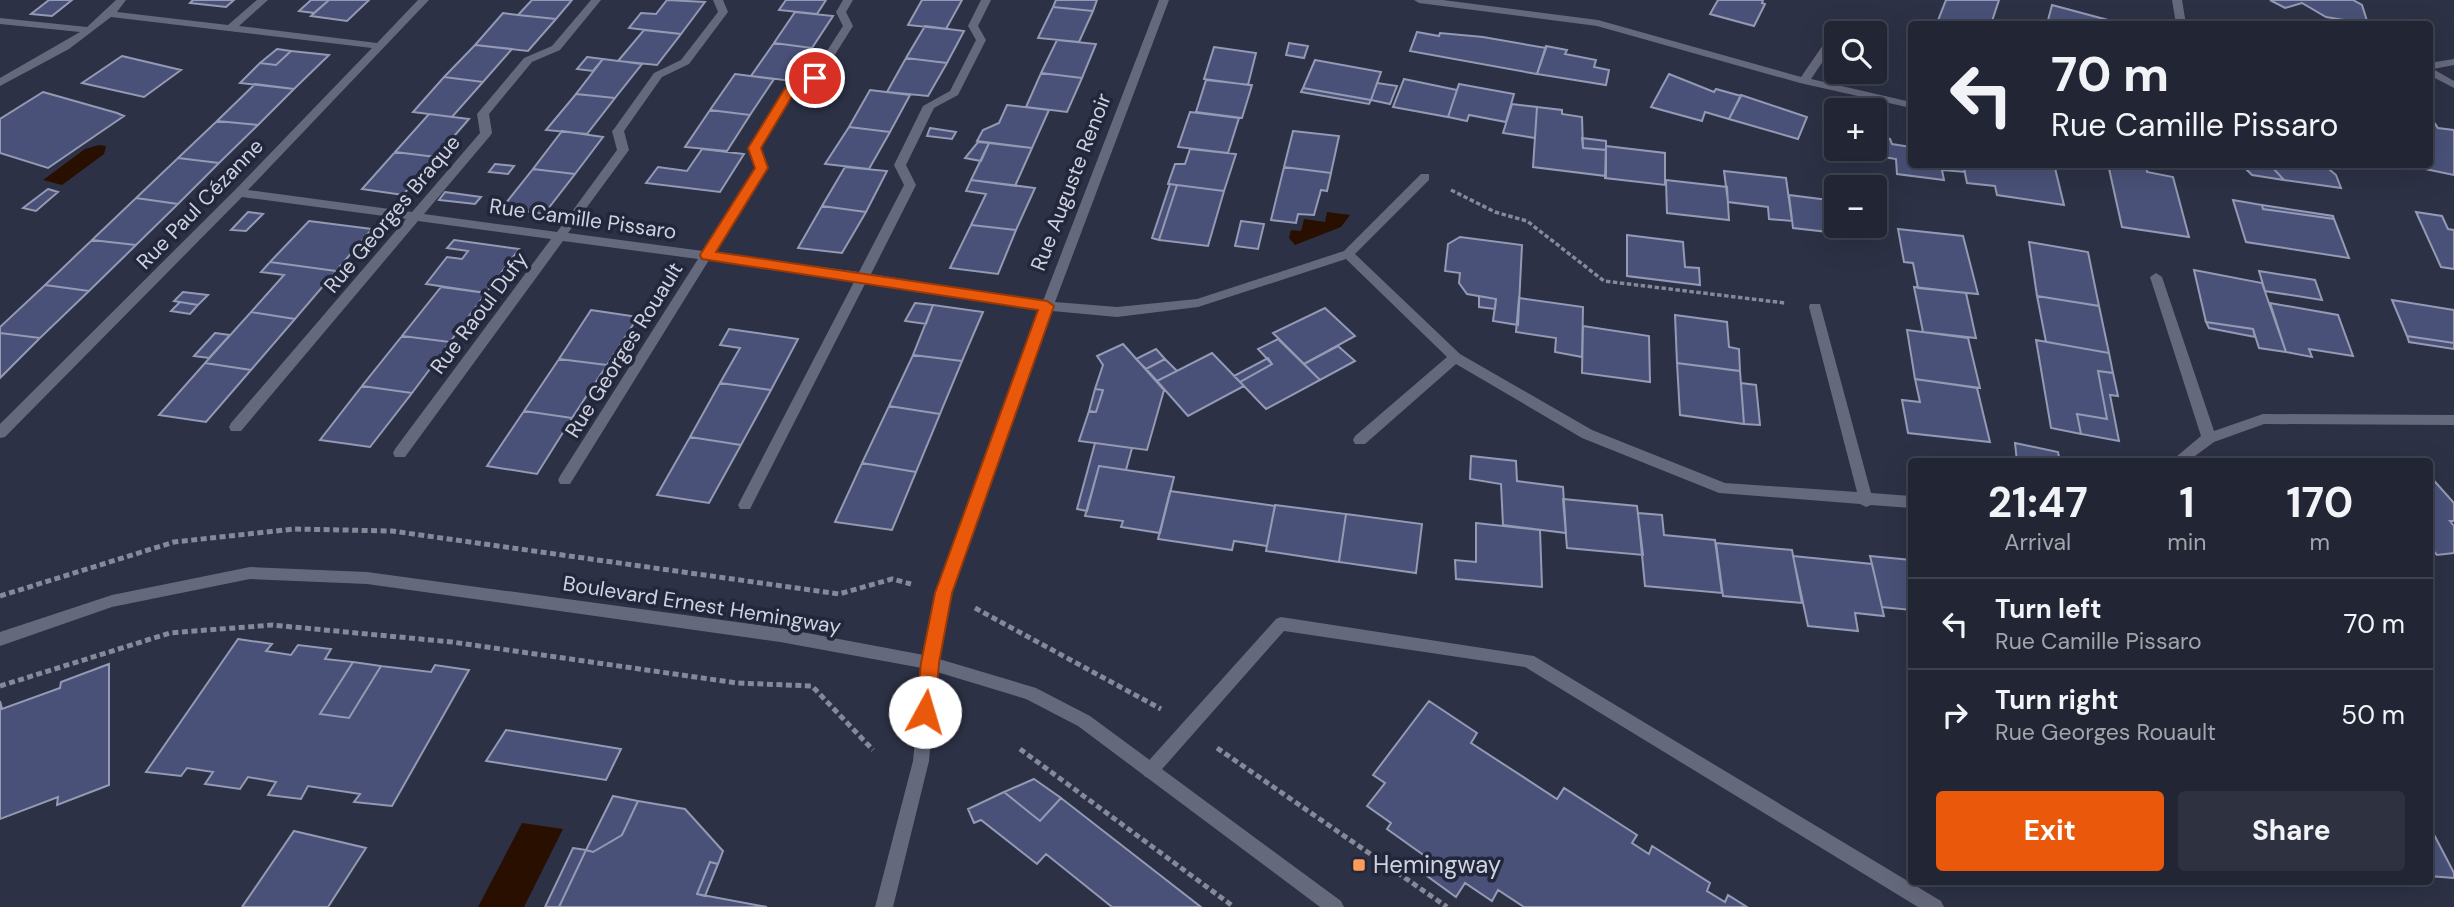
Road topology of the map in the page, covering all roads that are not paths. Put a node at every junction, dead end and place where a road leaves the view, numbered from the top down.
1 (121, 0) edge
2 (263, 0) edge
3 (424, 0) edge
4 (596, 0) edge
5 (718, 0) edge
6 (848, 0) edge
7 (986, 0) edge
8 (1164, 0) edge
9 (1419, 0) edge
10 (2177, 0) edge
11 (1454, 2) edge
12 (111, 14) junction
13 (0, 21) edge
14 (2180, 21) edge
15 (231, 29) junction
16 (87, 30) junction
17 (379, 46) junction
18 (1824, 51) edge
19 (2454, 62) edge
20 (2433, 67) edge
21 (2433, 71) edge
22 (1804, 80) junction
23 (0, 83) edge
24 (2454, 85) edge
25 (1908, 104) edge
26 (1425, 177) road end
27 (239, 192) junction
28 (415, 217) junction
29 (561, 235) junction
30 (1348, 254) junction
31 (707, 255) junction
32 (865, 277) junction
33 (2156, 277) dead end
34 (1047, 306) junction
35 (1815, 307) road end
36 (1455, 357) junction
37 (2454, 420) edge
38 (236, 427) dead end
39 (0, 433) edge
40 (2209, 439) junction
41 (1360, 440) dead end
42 (400, 453) dead end
43 (2183, 458) edge
44 (565, 480) dead end
45 (1866, 501) junction
46 (1908, 502) edge
47 (745, 505) dead end
48 (0, 639) edge
49 (930, 663) junction
50 (1150, 771) junction
51 (884, 907) edge
52 (1335, 907) edge
53 (1935, 907) edge

1 - 12 street
2 - 15 street
3 - 17 street, Rue Paul Cézanne
4 - 28 street, Rue Georges Braque
5 - 29 street, Rue Raoul Dufy
6 - 31 street, Rue Georges Rouault
7 - 32 street
8 - 34 street, Rue Auguste Renoir
9 - 11 street
10 - 14 street
11 - 22 street
12 - 15 street
12 - 16 street
13 - 16 street
15 - 17 street
16 - 23 street
17 - 27 street, Rue Paul Cézanne
18 - 22 street
19 - 20 street
21 - 24 street
22 - 25 street
26 - 30 street
27 - 28 street, Rue Camille Pissaro
27 - 39 street, Rue Paul Cézanne
28 - 29 street, Rue Camille Pissaro
28 - 38 street, Rue Georges Braque
29 - 31 street, Rue Camille Pissaro
29 - 42 street, Rue Raoul Dufy
30 - 34 street, Rue Camille Pissaro
30 - 36 street
31 - 32 street, Rue Camille Pissaro
31 - 44 street, Rue Georges Rouault
32 - 34 street, Rue Camille Pissaro
32 - 47 street
33 - 40 street
34 - 49 street, Rue Auguste Renoir
35 - 45 street
36 - 41 street
36 - 45 street
37 - 40 street
40 - 43 street
45 - 46 street
48 - 49 street, Boulevard Ernest Hemingway
49 - 50 street, Boulevard Ernest Hemingway
49 - 51 street, Rue Auguste Renoir
50 - 52 street, Boulevard Ernest Hemingway
50 - 53 street

